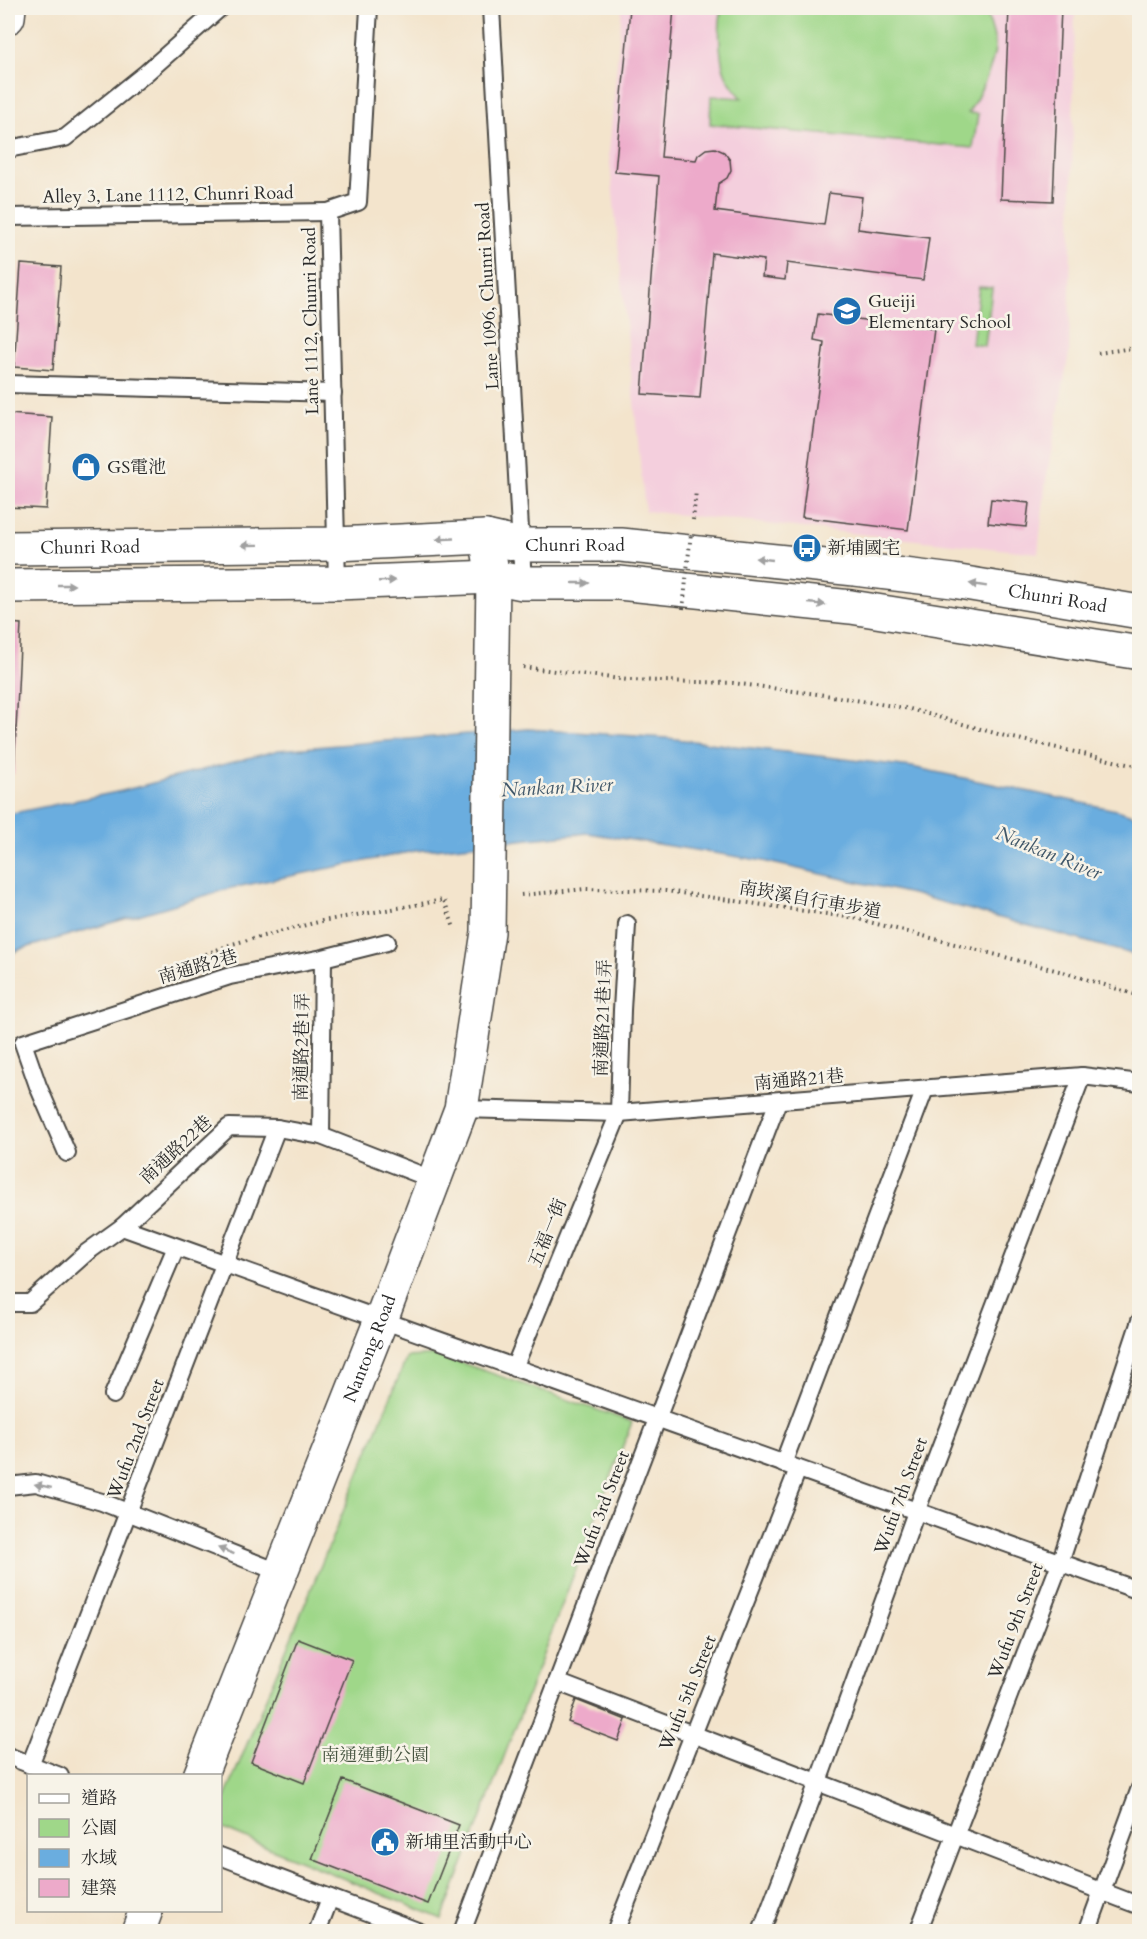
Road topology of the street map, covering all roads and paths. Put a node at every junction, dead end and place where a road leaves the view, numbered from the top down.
1 (9, 8) edge
2 (220, 8) edge
3 (369, 8) edge
4 (491, 8) edge
5 (8, 17) edge
6 (8, 149) edge
7 (328, 212) junction
8 (8, 217) edge
9 (1140, 347) edge
10 (1098, 354) dead end
11 (8, 384) edge
12 (333, 393) junction
13 (696, 491) dead end
14 (486, 537) junction
15 (336, 544) junction
16 (521, 545) junction
17 (8, 548) edge
18 (508, 580) junction
19 (337, 583) junction
20 (8, 586) edge
21 (682, 609) dead end
22 (1140, 612) edge
23 (1140, 653) edge
24 (492, 663) junction
25 (1140, 767) edge
26 (502, 901) junction
27 (627, 924) dead end
28 (387, 942) dead end
29 (323, 958) junction
30 (1140, 996) edge
31 (1082, 1076) junction
32 (1140, 1083) edge
33 (925, 1089) junction
34 (778, 1101) junction
35 (461, 1110) junction
36 (619, 1113) junction
37 (277, 1128) junction
38 (321, 1136) junction
39 (67, 1153) dead end
40 (434, 1180) junction
41 (122, 1227) junction
42 (176, 1247) junction
43 (225, 1264) junction
44 (8, 1302) edge
45 (381, 1320) junction
46 (1140, 1321) edge
47 (514, 1368) junction
48 (113, 1395) dead end
49 (657, 1419) junction
50 (790, 1467) junction
51 (8, 1486) edge
52 (916, 1512) junction
53 (128, 1513) junction
54 (1059, 1563) junction
55 (281, 1572) junction
56 (1140, 1592) edge
57 (557, 1682) junction
58 (693, 1734) junction
59 (8, 1756) edge
60 (30, 1765) junction
61 (55, 1774) edge
62 (201, 1774) edge
63 (818, 1782) junction
64 (1140, 1788) edge
65 (955, 1835) junction
66 (222, 1857) edge
67 (1101, 1891) junction
68 (330, 1898) junction
69 (1140, 1906) edge
70 (147, 1912) edge
71 (138, 1932) edge
72 (317, 1932) edge
73 (420, 1932) edge
74 (462, 1932) edge
75 (615, 1932) edge
76 (761, 1932) edge
77 (918, 1932) edge
78 (1087, 1932) edge

1 - 5 main road
2 - 6 lane
3 - 7 lane, Lane 1112, Chunri Road
4 - 16 lane, Lane 1096, Chunri Road
7 - 8 lane, Alley 3, Lane 1112, Chunri Road
7 - 12 lane, Lane 1112, Chunri Road
9 - 10 path
11 - 12 lane
12 - 15 lane, Lane 1112, Chunri Road
13 - 21 path, bridge
14 -> 15 main road, Chunri Road
14 - 16 main road, Chunri Road
14 - 18 main road
15 -> 17 main road, Chunri Road
15 - 19 lane, Lane 1112, Chunri Road
16 - 18 lane, Lane 1096, Chunri Road
22 -> 16 main road, Chunri Road
19 -> 18 main road, Chunri Road
18 -> 23 main road, Chunri Road
18 - 24 main road
20 -> 19 main road, Chunri Road
24 - 25 path
24 - 26 main road, Nantong Road
26 - 30 path, 南崁溪自行車步道
26 - 35 main road, Nantong Road
27 - 36 lane, 南通路21巷1弄
28 - 29 lane, 南通路2巷
29 - 38 lane, 南通路2巷1弄
29 - 39 lane, 南通路2巷
31 - 32 lane, 南通路21巷
31 - 33 lane, 南通路21巷
31 - 52 lane, Wufu 7th Street
33 - 34 lane, 南通路21巷
33 - 50 lane, Wufu 5th Street
34 - 36 lane, 南通路21巷
34 - 49 lane, Wufu 3rd Street
35 - 36 lane, 南通路21巷
35 - 40 main road, Nantong Road
36 - 47 lane, 五福一街
37 - 38 lane, 南通路22巷
37 - 41 lane, 南通路22巷
37 - 43 lane, Wufu 2nd Street
38 - 40 lane, 南通路22巷
40 - 45 main road, Nantong Road
41 - 42 lane
41 - 44 lane, 南通路22巷
42 - 43 lane
42 - 48 lane
43 - 45 lane
43 - 53 lane, Wufu 2nd Street
45 - 47 lane
45 - 55 main road, Nantong Road
46 - 54 lane, Wufu 9th Street
47 - 49 lane
49 - 50 lane
49 - 57 lane, Wufu 3rd Street
50 - 52 lane
50 - 58 lane, Wufu 5th Street
53 -> 51 lane
52 - 54 lane
52 - 63 lane, Wufu 7th Street
55 -> 53 lane
53 - 60 lane, Wufu 2nd Street
54 - 56 lane
54 - 65 lane, Wufu 9th Street
55 - 62 main road, Nantong Road
57 - 58 lane
57 - 74 lane, Wufu 3rd Street
58 - 63 lane
58 - 75 lane, Wufu 5th Street
59 - 60 lane
60 - 61 lane
63 - 65 lane
63 - 76 lane, Wufu 7th Street
64 - 67 lane
65 - 67 lane
65 - 77 lane, Wufu 9th Street
66 - 68 lane
67 - 69 lane
67 - 78 lane
68 - 72 lane
68 - 73 lane
70 - 71 main road

